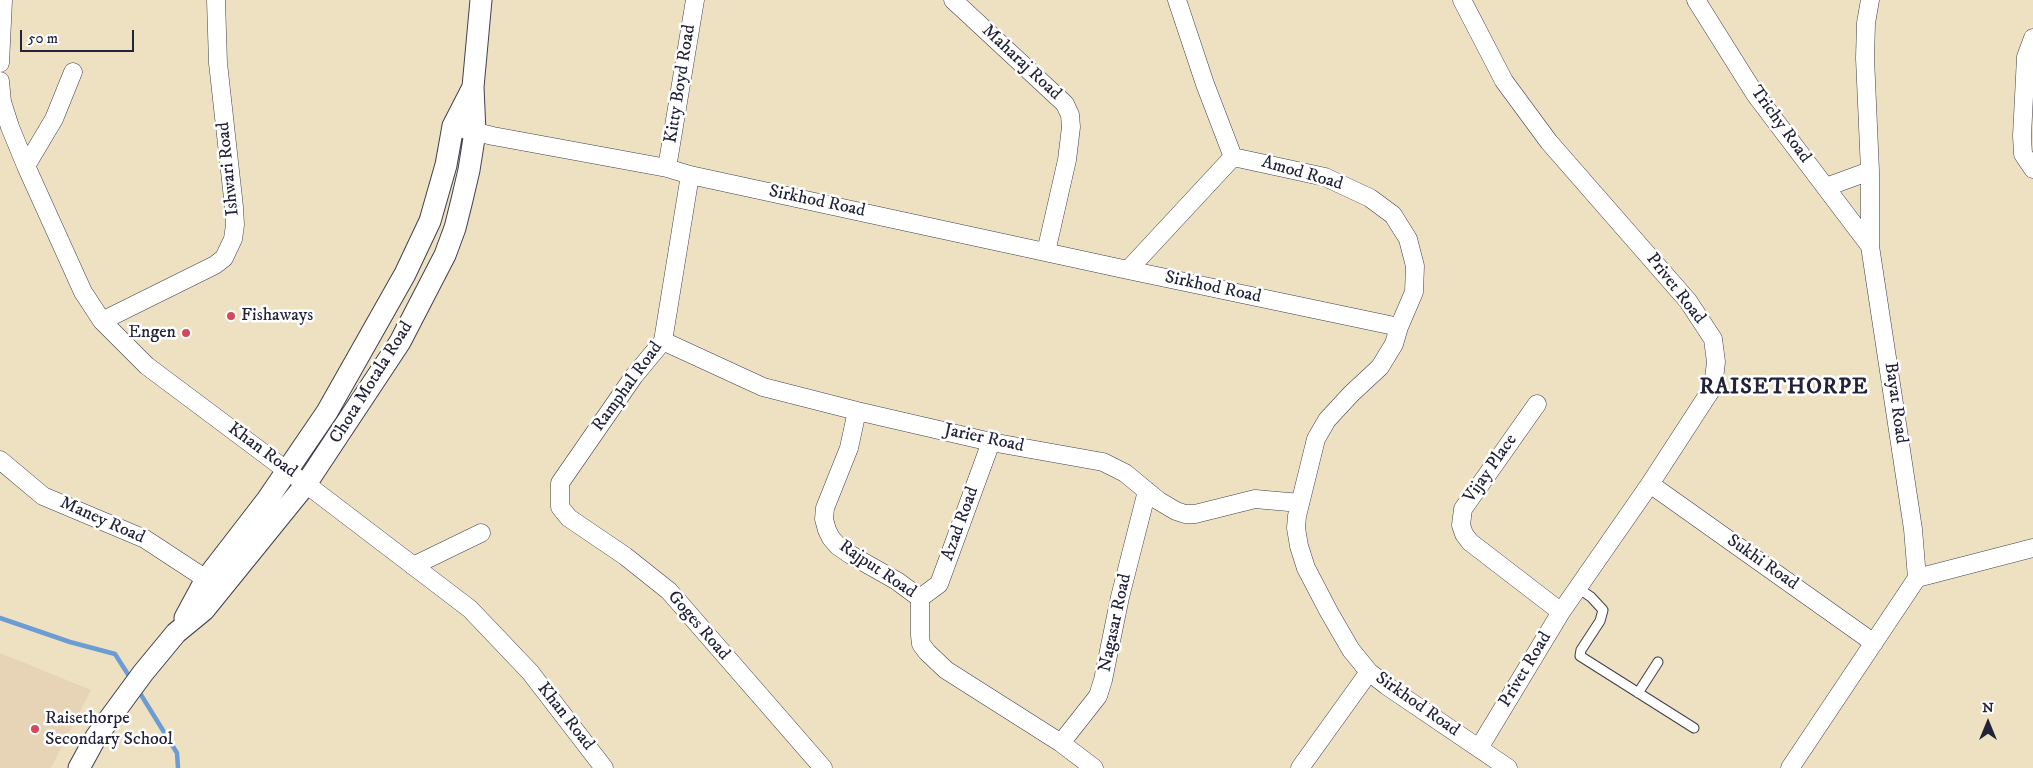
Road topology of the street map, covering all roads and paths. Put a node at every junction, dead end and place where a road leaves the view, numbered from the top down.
1 (3, 0) edge
2 (216, 0) edge
3 (480, 0) edge
4 (695, 0) edge
5 (953, 0) edge
6 (1177, 0) edge
7 (1462, 0) edge
8 (1696, 0) edge
9 (1870, 0) edge
10 (2033, 38) edge
11 (0, 63) edge
12 (73, 72) dead end
13 (0, 81) edge
14 (473, 87) junction
15 (453, 126) junction
16 (474, 132) junction
17 (1233, 157) junction
18 (26, 166) junction
19 (667, 168) junction
20 (2033, 169) edge
21 (1870, 171) junction
22 (690, 175) junction
23 (1826, 187) junction
24 (1870, 246) junction
25 (1046, 252) junction
26 (1128, 270) junction
27 (102, 321) junction
28 (1399, 327) junction
29 (663, 341) junction
30 (1537, 404) dead end
31 (857, 411) junction
32 (991, 442) junction
33 (0, 460) edge
34 (286, 470) junction
35 (306, 484) junction
36 (1650, 484) junction
37 (1147, 491) junction
38 (560, 501) joint
39 (1300, 503) junction
40 (481, 532) dead end
41 (2033, 548) edge
42 (413, 566) junction
43 (1917, 578) junction
44 (206, 579) junction
45 (1578, 588) junction
46 (920, 598) junction
47 (1561, 612) junction
48 (176, 633) junction
49 (1874, 642) junction
50 (1658, 662) dead end
51 (1369, 672) junction
52 (1638, 693) junction
53 (1694, 728) dead end
54 (1061, 743) junction
55 (1479, 748) junction
56 (79, 768) edge
57 (604, 768) edge
58 (823, 768) edge
59 (1094, 768) edge
60 (1300, 768) edge
61 (1508, 768) edge
62 (1790, 768) edge

1 - 11 street
2 - 27 street, Ishwari Road
3 - 14 street, Chota Motala Road
4 - 19 street, Kitty Boyd Road
5 - 25 street, Maharaj Road
6 - 17 street
7 - 36 street, Privet Road
8 - 23 street, Trichy Road
9 - 21 street, Bayat Road
10 - 20 street
12 - 18 street
13 - 18 street, Khan Road
14 - 15 street, Chota Motala Road
14 - 16 street, Chota Motala Road
15 - 16 street, Sirkhod Road
15 - 34 street, Chota Motala Road
16 - 19 street, Sirkhod Road
16 - 35 street, Chota Motala Road
17 - 26 street
17 - 28 street, Amod Road
18 - 27 street, Khan Road
19 - 22 street, Sirkhod Road
21 - 23 street
21 - 24 street, Bayat Road
22 - 25 street, Sirkhod Road
22 - 29 street, Ramphal Road
23 - 24 street, Trichy Road
24 - 43 street, Bayat Road
25 - 26 street, Sirkhod Road
26 - 28 street, Sirkhod Road
27 - 34 street, Khan Road
28 - 39 street, Sirkhod Road
29 - 31 street, Jarier Road
29 - 38 street, Ramphal Road
30 - 47 street, Vijay Place
31 - 32 street, Jarier Road
31 - 46 street, Rajput Road
32 - 37 street, Jarier Road
32 - 46 street, Azad Road
33 - 44 street, Maney Road
34 - 35 street, Khan Road
34 - 44 street, Chota Motala Road
35 - 42 street, Khan Road
35 - 48 street, Chota Motala Road
36 - 45 street, Privet Road
36 - 49 street, Sukhi Road
37 - 39 street, Jarier Road
37 - 54 street, Nagasar Road
38 - 58 street, Goges Road
39 - 51 street, Sirkhod Road
40 - 42 street
41 - 43 street
42 - 57 street, Khan Road
43 - 49 street
44 - 48 street, Chota Motala Road
45 - 47 street, Privet Road
45 - 52 lane
46 - 54 street, Rajput Road
47 - 55 street, Privet Road
48 - 56 street, Chota Motala Road
49 - 62 street
50 - 52 lane
51 - 55 street, Sirkhod Road
51 - 60 street
52 - 53 lane
54 - 59 street, Rajput Road
55 - 61 street, Sirkhod Road

